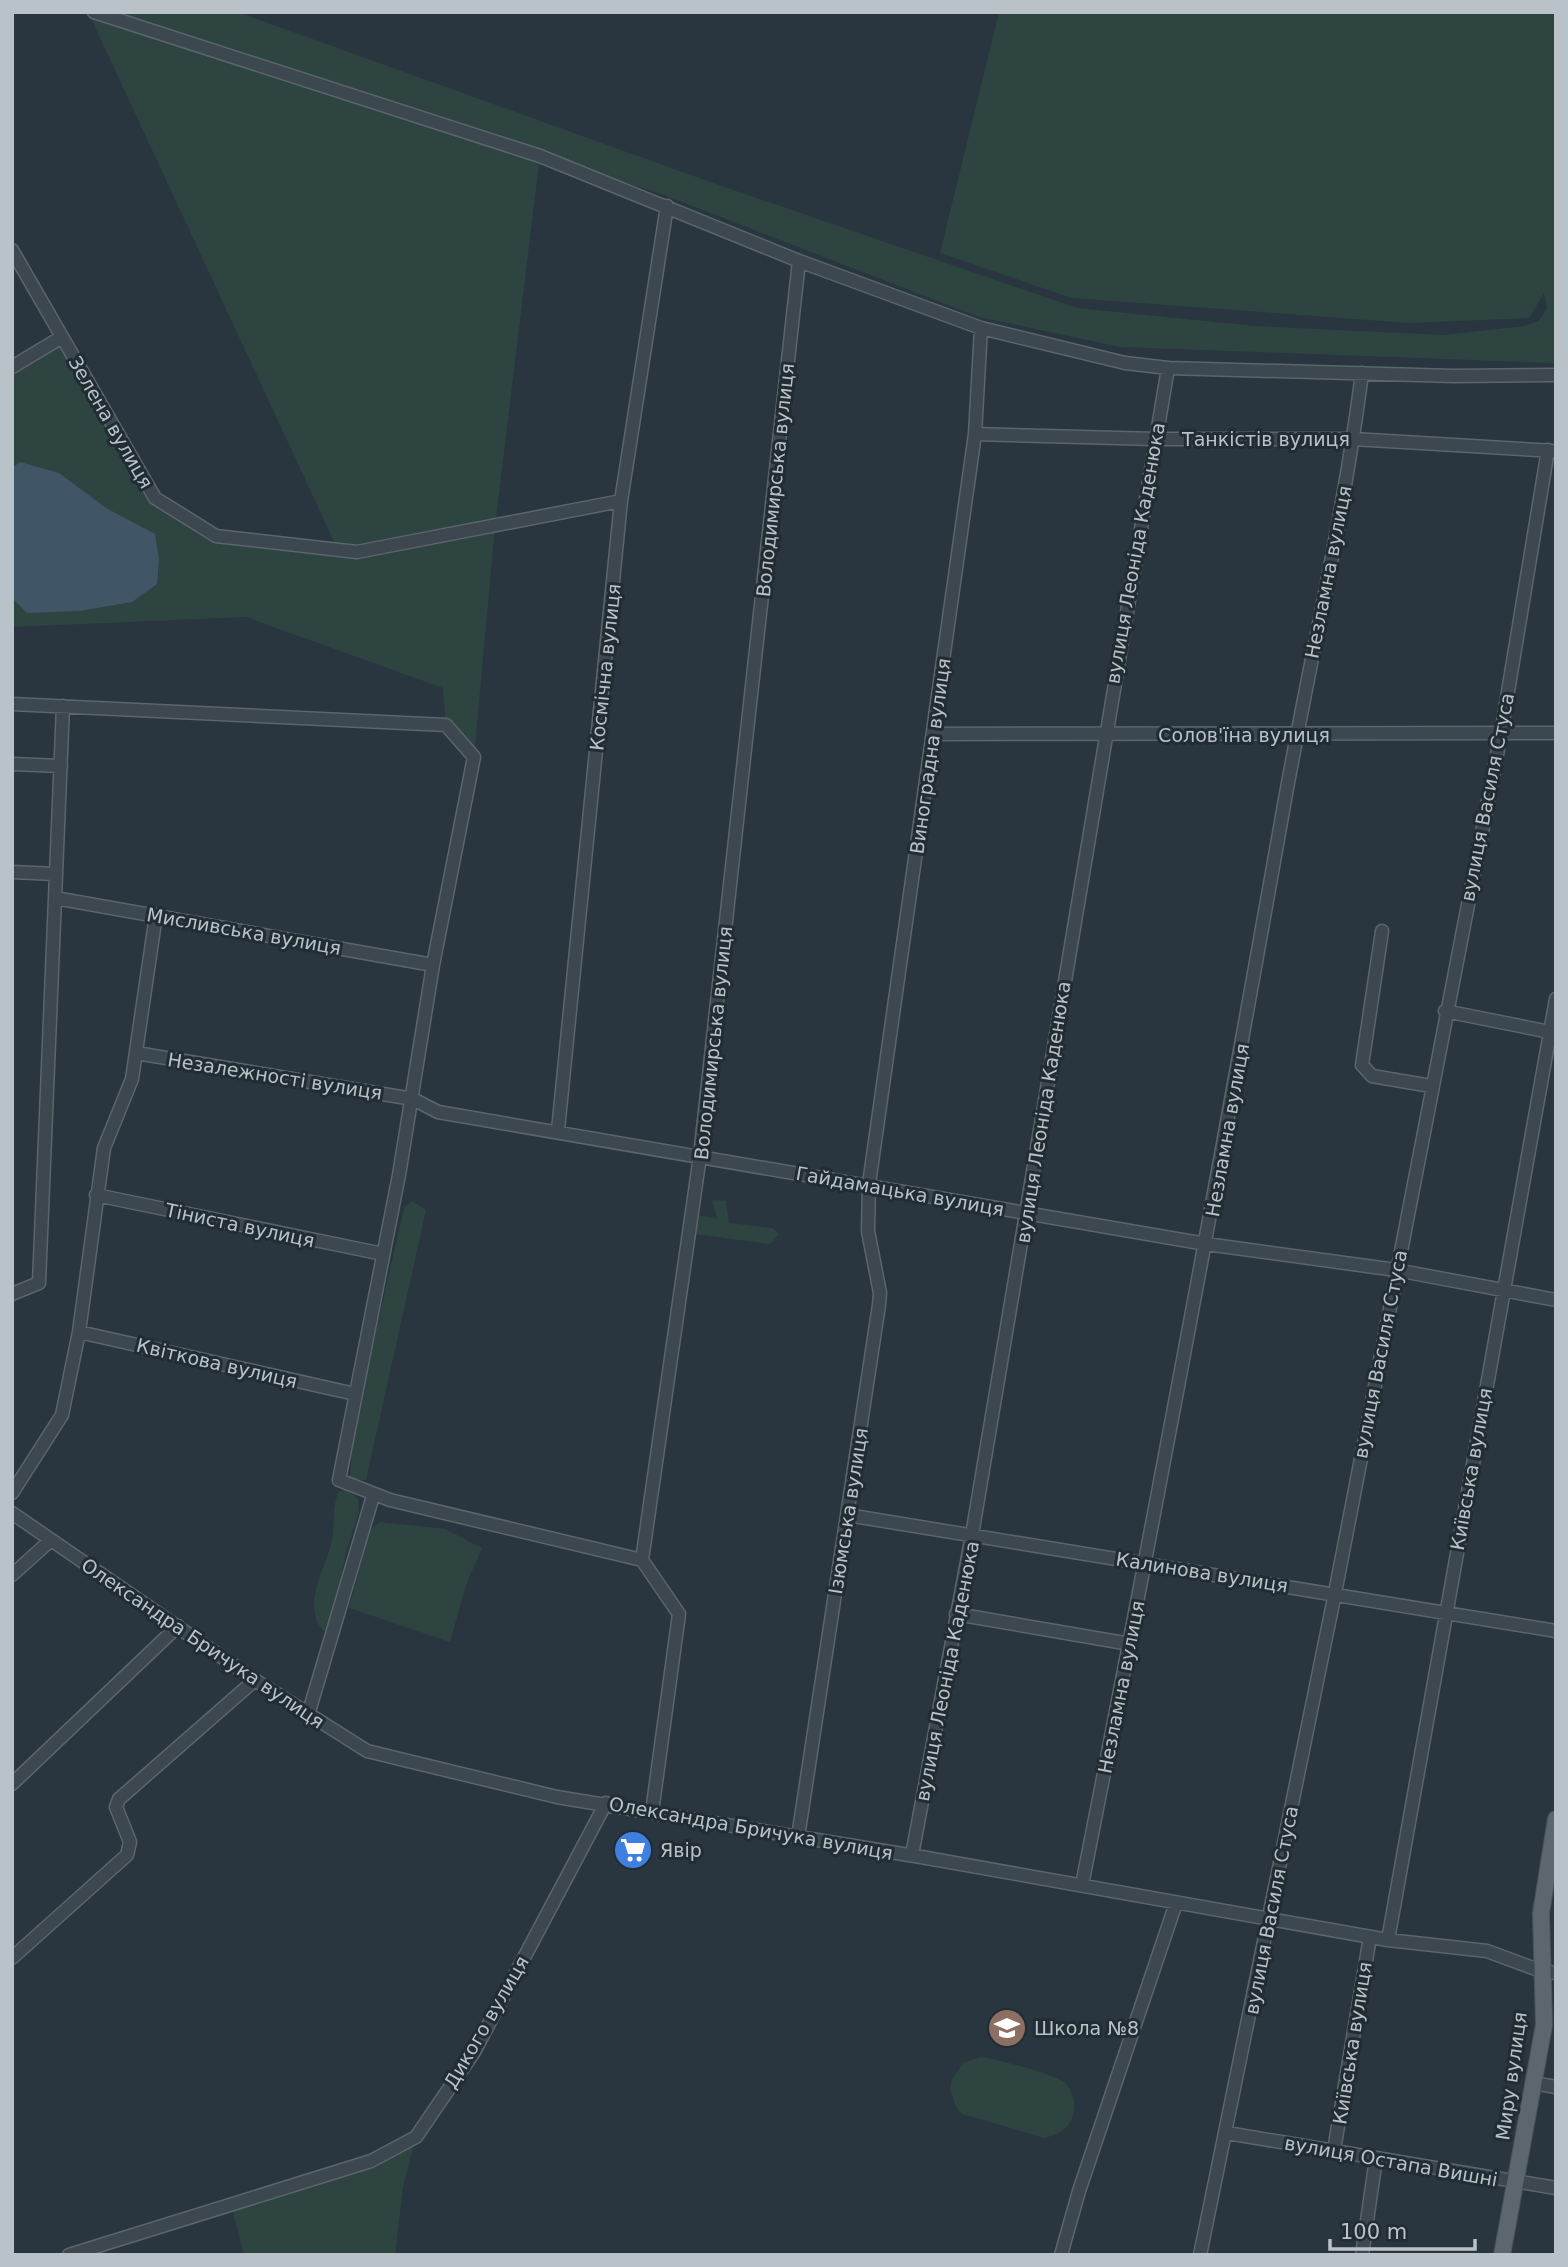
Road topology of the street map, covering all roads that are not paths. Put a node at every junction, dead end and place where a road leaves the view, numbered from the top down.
1 (93, 12) edge
2 (667, 206) junction
3 (12, 250) edge
4 (799, 261) junction
5 (981, 328) junction
6 (62, 337) junction
7 (12, 367) edge
8 (1168, 368) junction
9 (1362, 373) junction
10 (1556, 375) edge
11 (975, 434) junction
12 (1155, 439) junction
13 (1353, 439) junction
14 (1552, 450) edge
15 (621, 501) junction
16 (12, 704) edge
17 (63, 706) junction
18 (1556, 733) edge
19 (933, 734) junction
20 (1501, 734) junction
21 (1296, 735) junction
22 (1104, 736) junction
23 (12, 764) edge
24 (61, 766) junction
25 (12, 872) edge
26 (56, 874) junction
27 (55, 898) junction
28 (156, 915) junction
29 (1382, 931) dead end
30 (433, 965) junction
31 (1556, 999) edge
32 (1445, 1011) junction
33 (1553, 1032) edge
34 (136, 1053) junction
35 (1431, 1086) junction
36 (413, 1099) junction
37 (558, 1130) junction
38 (700, 1156) junction
39 (869, 1184) junction
40 (96, 1195) junction
41 (1027, 1214) junction
42 (1206, 1244) junction
43 (383, 1254) junction
44 (1396, 1270) junction
45 (1503, 1289) junction
46 (13, 1292) edge
47 (1556, 1300) edge
48 (79, 1332) junction
49 (355, 1394) junction
50 (12, 1493) edge
51 (373, 1496) junction
52 (12, 1513) edge
53 (847, 1515) junction
54 (972, 1535) junction
55 (51, 1540) junction
56 (642, 1560) junction
57 (1145, 1562) junction
58 (12, 1575) edge
59 (1335, 1593) junction
60 (956, 1614) junction
61 (1445, 1615) junction
62 (178, 1626) junction
63 (1556, 1631) edge
64 (1130, 1644) junction
65 (255, 1680) junction
66 (308, 1715) junction
67 (12, 1784) edge
68 (606, 1803) junction
69 (652, 1812) junction
70 (1556, 1819) edge
71 (798, 1837) junction
72 (912, 1855) junction
73 (1082, 1885) junction
74 (1176, 1903) junction
75 (1269, 1919) junction
76 (1370, 1937) junction
77 (1388, 1940) junction
78 (12, 1958) edge
79 (1548, 1972) edge
80 (1533, 2083) junction
81 (1556, 2087) edge
82 (1227, 2133) junction
83 (1334, 2150) junction
84 (1376, 2159) junction
85 (1516, 2182) junction
86 (1556, 2188) edge
87 (1064, 2254) edge
88 (69, 2255) edge
89 (1200, 2255) edge
90 (1362, 2255) edge
91 (1502, 2255) edge

1 - 2 street
2 - 4 street
2 - 15 street, Космічна вулиця
3 - 6 street, Зелена вулиця
4 - 5 street
4 - 38 street, Володимирська вулиця
5 - 8 street
5 - 11 street, Виноградна вулиця
6 - 7 street
6 - 15 street, Зелена вулиця
8 - 9 street
8 - 12 street, вулиця Леоніда Каденюка
9 - 10 street
9 - 13 street, Незламна вулиця
11 - 12 street, Танкістів вулиця
11 - 19 street, Виноградна вулиця
12 - 13 street, Танкістів вулиця
12 - 22 street, вулиця Леоніда Каденюка
13 - 14 street, Танкістів вулиця
13 - 21 street, Незламна вулиця
14 - 20 street, вулиця Василя Стуса
15 - 37 street, Космічна вулиця
16 - 17 street
17 - 24 street
17 - 30 street
18 - 20 street, Солов'їна вулиця
19 - 22 street, Солов'їна вулиця
19 - 39 street, Виноградна вулиця
20 - 21 street, Солов'їна вулиця
20 - 32 street, вулиця Василя Стуса
21 - 22 street, Солов'їна вулиця
21 - 42 street, Незламна вулиця
22 - 41 street, вулиця Леоніда Каденюка
23 - 24 street
24 - 26 street
25 - 26 street
26 - 27 street
27 - 28 street, Мисливська вулиця
27 - 46 street
28 - 30 street, Мисливська вулиця
28 - 34 street
29 - 35 street
30 - 36 street
31 - 33 street, Київська вулиця
32 - 33 street
32 - 35 street, вулиця Василя Стуса
33 - 45 street, Київська вулиця
34 - 36 street, Незалежності вулиця
34 - 40 street
35 - 44 street, вулиця Василя Стуса
36 - 37 street, Гайдамацька вулиця
36 - 43 street
37 - 38 street, Гайдамацька вулиця
38 - 39 street, Гайдамацька вулиця
38 - 56 street, Володимирська вулиця
39 - 41 street, Гайдамацька вулиця
39 - 53 street, Ізюмська вулиця
40 - 43 street, Тіниста вулиця
40 - 48 street
41 - 42 street, Гайдамацька вулиця
41 - 54 street, вулиця Леоніда Каденюка
42 - 44 street, Гайдамацька вулиця
42 - 57 street, Незламна вулиця
43 - 49 street
44 - 45 street, Гайдамацька вулиця
44 - 59 street, вулиця Василя Стуса
45 - 47 street, Гайдамацька вулиця
45 - 61 street, Київська вулиця
48 - 49 street, Квіткова вулиця
48 - 50 street
49 - 51 street
51 - 56 street
51 - 66 street
52 - 55 street, Олександра Бричука вулиця
53 - 54 street, Калинова вулиця
53 - 71 street, Ізюмська вулиця
54 - 57 street, Калинова вулиця
54 - 60 street, вулиця Леоніда Каденюка
55 - 58 street
55 - 62 street, Олександра Бричука вулиця
56 - 69 street
57 - 59 street, Калинова вулиця
57 - 64 street, Незламна вулиця
59 - 61 street, Калинова вулиця
59 - 75 street, вулиця Василя Стуса
60 - 64 street
60 - 72 street, вулиця Леоніда Каденюка
61 - 63 street, Калинова вулиця
61 - 77 street, Київська вулиця
62 - 65 street, Олександра Бричука вулиця
62 - 67 street
64 - 73 street, Незламна вулиця
65 - 66 street, Олександра Бричука вулиця
65 - 78 street
66 - 68 street, Олександра Бричука вулиця
68 - 69 street, Олександра Бричука вулиця
68 - 88 street, Дикого вулиця
69 - 71 street, Олександра Бричука вулиця
70 - 79 main road, Миру вулиця
71 - 72 street, Олександра Бричука вулиця
72 - 73 street, Олександра Бричука вулиця
73 - 74 street, Олександра Бричука вулиця
74 - 75 street, Олександра Бричука вулиця
74 - 87 street
75 - 76 street, Олександра Бричука вулиця
75 - 82 street, вулиця Василя Стуса
76 - 77 street, Олександра Бричука вулиця
76 - 83 street, Київська вулиця
77 - 79 street, Олександра Бричука вулиця
79 - 80 main road, Миру вулиця
80 - 81 street
80 - 85 main road, Миру вулиця
82 - 83 street, вулиця Остапа Вишні
82 - 89 street, вулиця Василя Стуса
83 - 84 street, вулиця Остапа Вишні
84 - 85 street, вулиця Остапа Вишні
84 - 90 street
85 - 86 street, вулиця Остапа Вишні
85 - 91 main road, Миру вулиця

